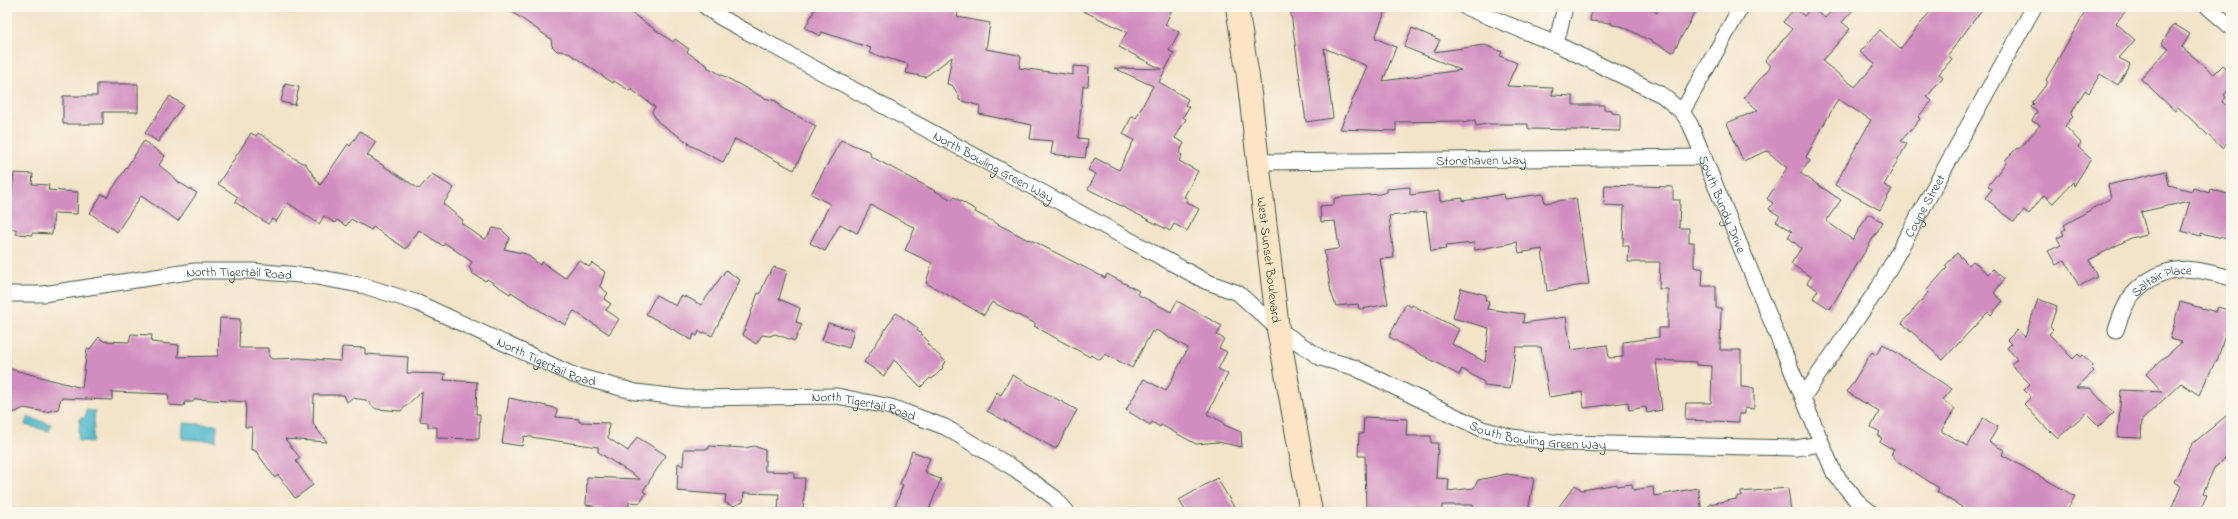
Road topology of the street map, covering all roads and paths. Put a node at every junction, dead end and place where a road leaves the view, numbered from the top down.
1 (706, 7) edge
2 (1237, 7) edge
3 (1465, 7) edge
4 (1565, 7) edge
5 (1741, 7) edge
6 (2034, 7) edge
7 (2208, 7) edge
8 (723, 12) edge
9 (2231, 27) edge
10 (1556, 44) junction
11 (1682, 112) junction
12 (1704, 157) junction
13 (1258, 162) junction
14 (2231, 278) edge
15 (7, 294) edge
16 (1278, 329) junction
17 (2116, 330) dead end
18 (1803, 397) junction
19 (1821, 444) junction
20 (1067, 512) edge
21 (1311, 512) edge
22 (1870, 512) edge

1 - 8 street, North Bowling Green Way
2 - 13 main road, West Sunset Boulevard
3 - 10 street, South Bundy Drive
4 - 10 street
5 - 11 street
6 - 18 street, Coyne Street
7 - 9 street
8 - 16 street, North Bowling Green Way
10 - 11 street, South Bundy Drive
11 - 12 street, South Bundy Drive
12 - 13 street, Stonehaven Way
12 - 18 street, South Bundy Drive
13 - 16 main road, West Sunset Boulevard
14 - 17 street, Saltair Place
15 - 20 street, North Tigertail Road
16 - 19 street, South Bowling Green Way
16 - 21 main road, West Sunset Boulevard
18 - 19 street, South Bundy Drive
19 - 22 street, South Bundy Drive

